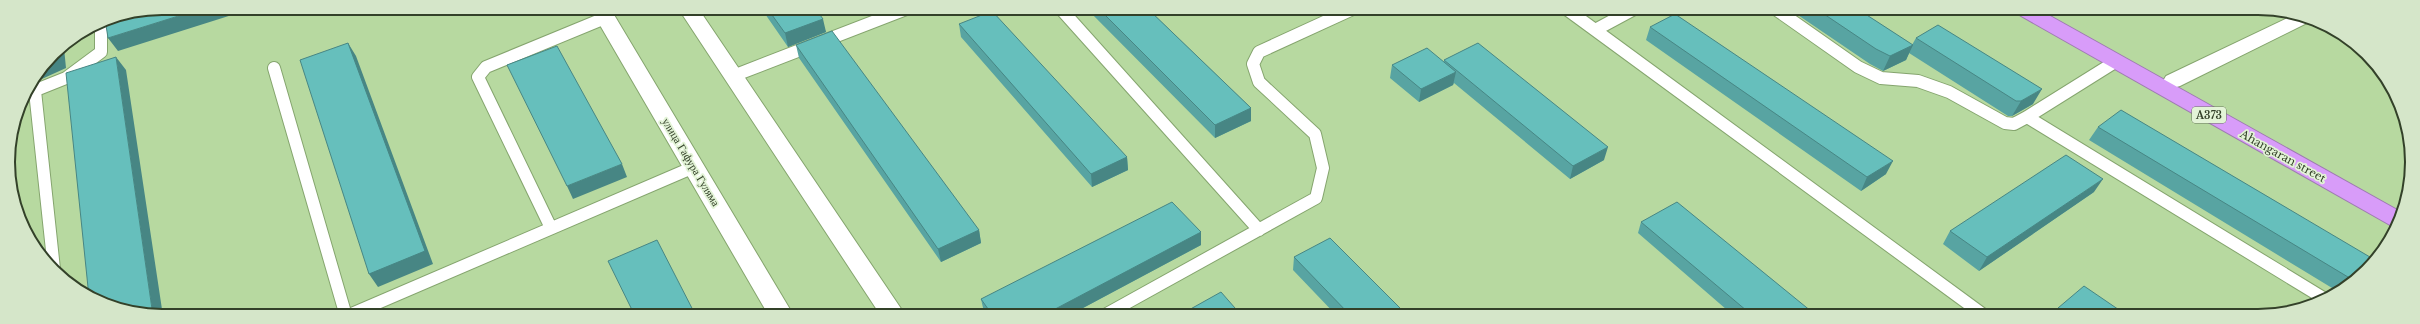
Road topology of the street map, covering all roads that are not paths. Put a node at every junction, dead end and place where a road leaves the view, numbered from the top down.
1 (598, 15) edge
2 (603, 15) edge
3 (693, 15) edge
4 (891, 15) edge
5 (1066, 15) edge
6 (1340, 15) edge
7 (1576, 15) edge
8 (1624, 15) edge
9 (1784, 15) edge
10 (2033, 15) edge
11 (2055, 15) edge
12 (2299, 21) edge
13 (101, 28) edge
14 (1597, 30) junction
15 (2115, 62) junction
16 (274, 68) dead end
17 (733, 76) junction
18 (2167, 84) junction
19 (33, 91) edge
20 (31, 96) edge
21 (2027, 117) junction
22 (694, 167) junction
23 (2398, 206) edge
24 (2394, 218) edge
25 (551, 228) junction
26 (1259, 230) junction
27 (53, 261) edge
28 (2319, 296) edge
29 (344, 309) edge
30 (362, 309) edge
31 (778, 309) edge
32 (889, 309) edge
33 (1116, 309) edge
34 (1976, 309) edge

1 - 25 lane
2 - 22 street, улица Гафура Гуляма
3 - 17 street
4 - 17 lane
5 - 26 lane
6 - 26 lane
7 - 14 lane
8 - 14 lane
9 - 21 lane
10 - 15 highway, Ahangaran street / A373
11 - 18 highway, Ahangaran street / A373
12 - 18 street
13 - 19 lane
14 - 34 lane
15 - 18 highway, Ahangaran street / A373
15 - 21 lane
16 - 29 lane
17 - 32 street
18 - 23 highway, Ahangaran street / A373
18 - 24 highway, Ahangaran street / A373
20 - 27 lane
21 - 28 lane
22 - 25 lane
22 - 31 street, улица Гафура Гуляма
25 - 30 lane
26 - 33 lane

